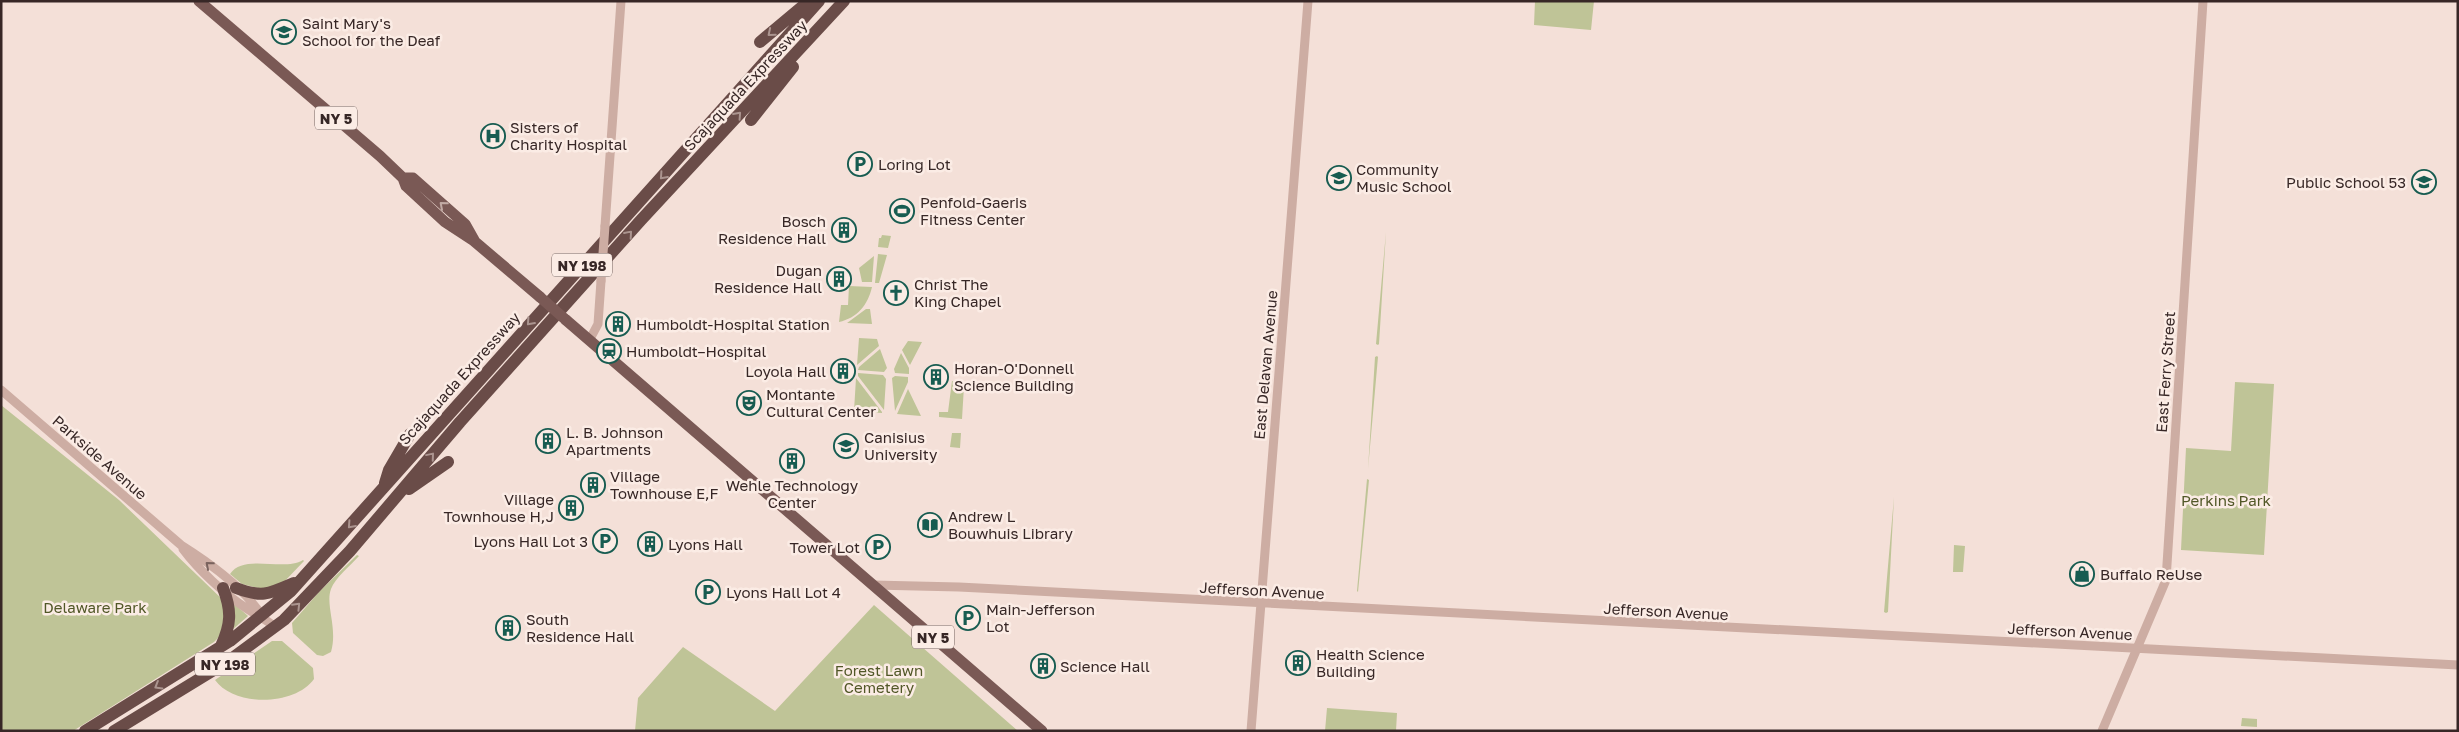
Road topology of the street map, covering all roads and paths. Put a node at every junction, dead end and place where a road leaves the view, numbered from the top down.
1 (199, 1) edge
2 (621, 1) edge
3 (809, 1) edge
4 (819, 1) edge
5 (844, 1) edge
6 (1308, 1) edge
7 (2203, 1) edge
8 (808, 40) junction
9 (760, 42) dead end
10 (751, 120) dead end
11 (590, 339) junction
12 (1, 390) edge
13 (410, 434) dead end
14 (448, 462) dead end
15 (384, 489) junction
16 (400, 494) junction
17 (181, 546) junction
18 (303, 578) junction
19 (873, 585) junction
20 (222, 588) junction
21 (236, 588) junction
22 (1260, 604) junction
23 (262, 616) junction
24 (275, 627) junction
25 (221, 646) junction
26 (2138, 649) junction
27 (2458, 665) edge
28 (85, 731) edge
29 (114, 731) edge
30 (1042, 731) edge
31 (1250, 731) edge
32 (2102, 731) edge

1 - 11 main road, NY 5, bridge
2 - 11 street, bridge
3 -> 9 highway
4 -> 15 highway, Scajaquada Expressway / NY 198
5 - 8 highway, Scajaquada Expressway / NY 198
6 - 22 street, East Delavan Avenue
7 - 26 street, East Ferry Street
8 - 10 highway
16 -> 8 highway, Scajaquada Expressway / NY 198
11 - 19 main road, NY 5
12 - 17 street, Parkside Avenue
13 - 15 highway
14 - 16 highway
15 -> 18 highway, Scajaquada Expressway / NY 198
24 -> 16 highway, Scajaquada Expressway / NY 198
17 - 20 street, Parkside Avenue
21 -> 17 street, Parkside Avenue
18 - 21 highway
18 - 23 highway, Scajaquada Expressway / NY 198
19 - 22 street, Jefferson Avenue
19 - 30 main road, NY 5
20 - 23 street, Parkside Avenue
20 - 25 highway
21 - 23 street, Parkside Avenue
22 - 26 street, Jefferson Avenue
22 - 31 street, East Delavan Avenue
23 - 24 street, Parkside Avenue
23 - 25 highway, Scajaquada Expressway / NY 198
24 - 29 highway, Scajaquada Expressway / NY 198
25 -> 28 highway, Scajaquada Expressway / NY 198
26 - 27 street, Jefferson Avenue
26 - 32 street, East Ferry Street

